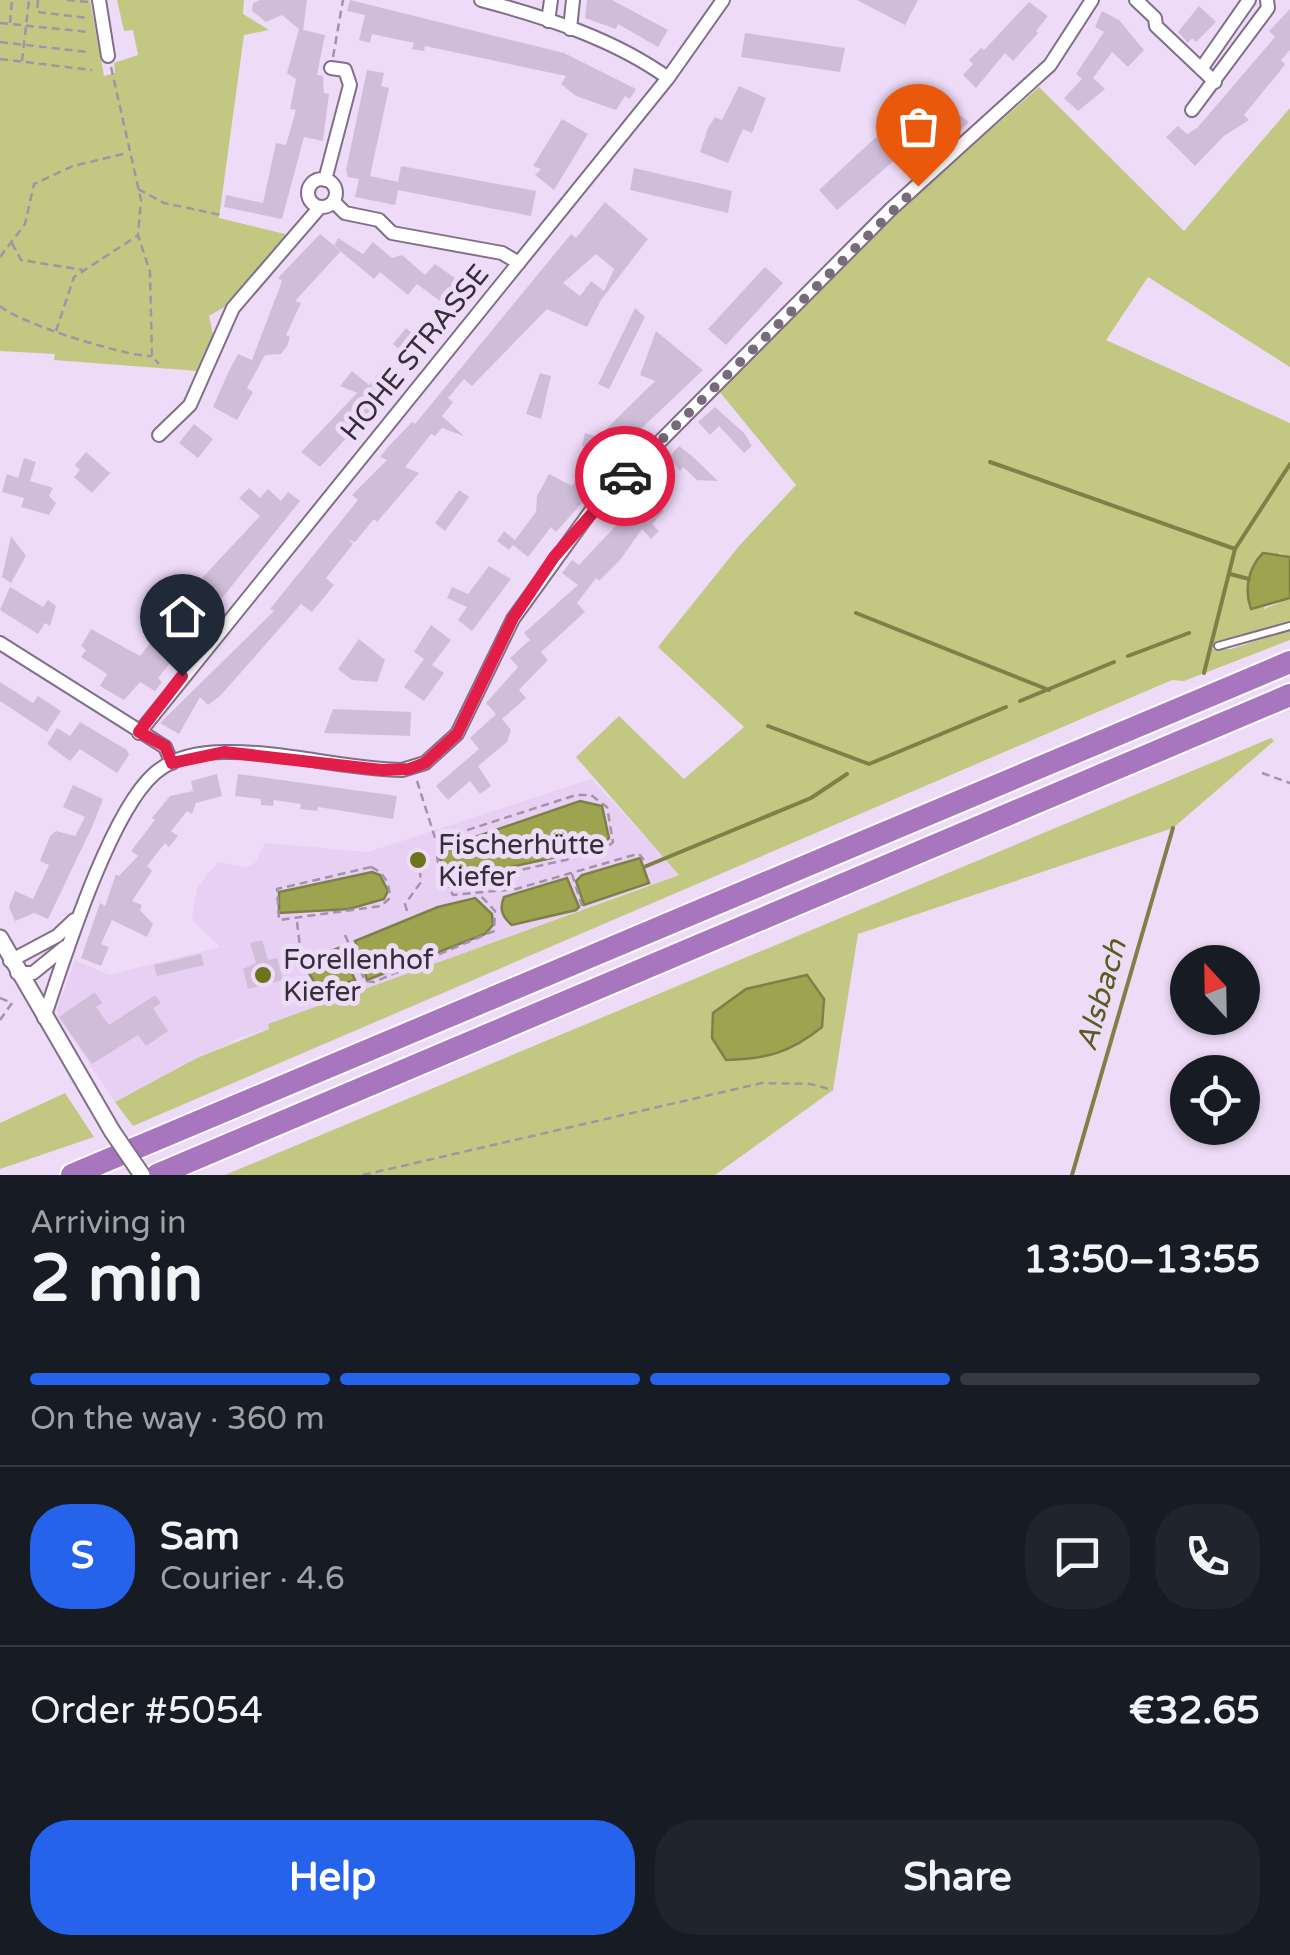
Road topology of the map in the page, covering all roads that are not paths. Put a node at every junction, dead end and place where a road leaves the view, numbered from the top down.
1 (481, 0) edge
2 (551, 0) edge
3 (573, 0) edge
4 (723, 0) edge
5 (1092, 0) edge
6 (1136, 0) edge
7 (1249, 0) edge
8 (1267, 0) edge
9 (94, 1) edge
10 (548, 21) junction
11 (570, 28) junction
12 (108, 56) road end
13 (331, 68) road end
14 (1201, 69) junction
15 (668, 78) junction
16 (1215, 82) junction
17 (1192, 110) dead end
18 (325, 180) junction
19 (334, 202) junction
20 (320, 207) junction
21 (519, 263) junction
22 (159, 436) dead end
23 (1290, 626) edge
24 (0, 643) edge
25 (1218, 646) dead end
26 (1290, 662) edge
27 (1290, 696) edge
28 (139, 732) junction
29 (172, 763) junction
30 (78, 914) junction
31 (0, 938) edge
32 (70, 942) junction
33 (14, 967) junction
34 (44, 1018) junction
35 (72, 1175) edge
36 (142, 1175) edge
37 (157, 1175) edge

1 - 10 street
2 - 10 street
3 - 11 street
4 - 15 street, HOHE STRASSE
5 - 29 street
6 - 14 street
7 - 14 street
8 - 16 street
9 - 12 street
10 - 11 street
11 - 15 street
13 - 18 street
14 - 16 street
15 - 21 street, HOHE STRASSE
16 - 17 street
18 - 19 street
18 - 20 street
19 - 20 street
19 - 21 street
20 - 22 street
21 - 28 street, HOHE STRASSE
23 - 25 lane
24 - 28 street
26 - 35 highway
27 - 37 highway
28 - 29 street
29 - 30 street
30 - 32 street
30 - 33 street
31 - 33 street
32 - 33 street
32 - 34 street
33 - 34 street
34 - 36 street, bridge

